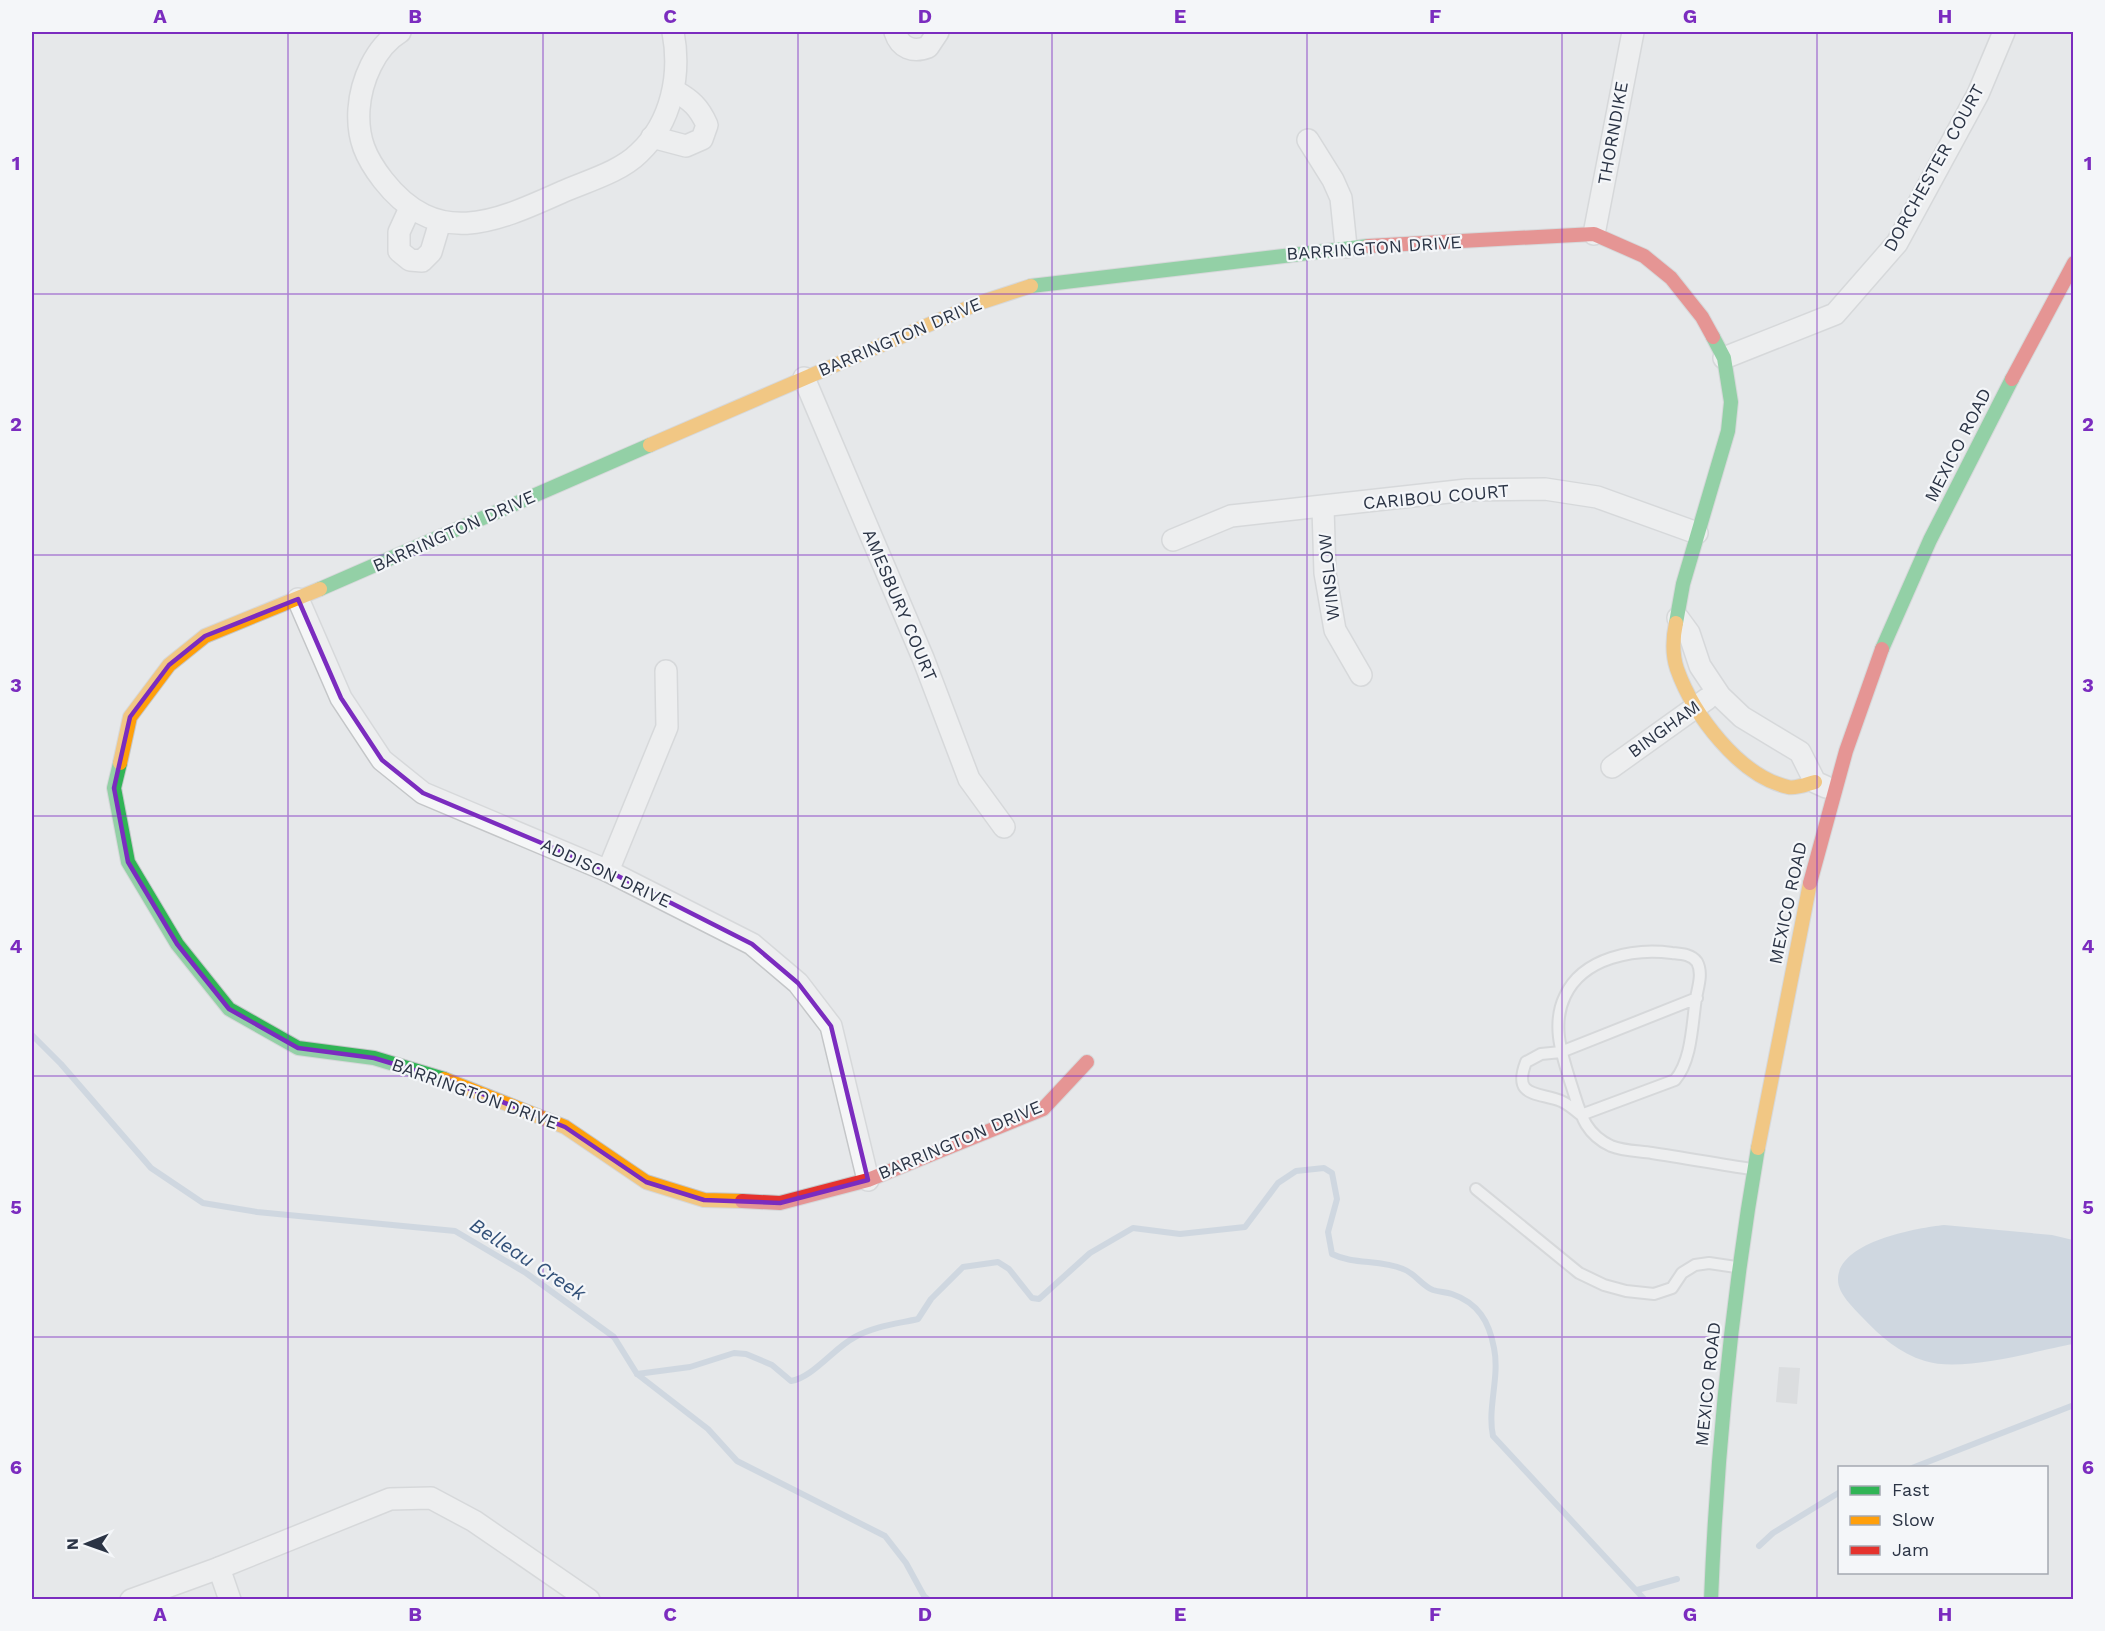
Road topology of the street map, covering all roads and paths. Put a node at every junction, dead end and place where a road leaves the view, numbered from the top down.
1 (400, 32) edge
2 (673, 32) edge
3 (896, 32) edge
4 (938, 32) edge
5 (1633, 32) edge
6 (2004, 32) edge
7 (675, 91) junction
8 (652, 137) junction
9 (1308, 140) dead end
10 (410, 208) junction
11 (440, 222) junction
12 (1594, 234) junction
13 (1346, 247) junction
14 (2073, 263) edge
15 (1724, 358) junction
16 (804, 378) junction
17 (1323, 508) junction
18 (1697, 533) junction
19 (1173, 540) dead end
20 (298, 599) junction
21 (1678, 618) junction
22 (666, 670) dead end
23 (1360, 675) dead end
24 (1717, 692) junction
25 (1696, 706) junction
26 (1612, 767) dead end
27 (1824, 786) junction
28 (1004, 827) dead end
29 (608, 871) junction
30 (1696, 998) junction
31 (1561, 1052) junction
32 (1087, 1062) dead end
33 (1581, 1115) junction
34 (1754, 1170) junction
35 (868, 1180) junction
36 (1476, 1189) dead end
37 (1739, 1268) junction
38 (219, 1568) junction
39 (131, 1599) edge
40 (230, 1599) edge
41 (589, 1599) edge
42 (1711, 1599) edge

1 - 10 street
2 - 7 street
3 - 4 street
5 - 12 street, THORNDIKE
6 - 15 street, DORCHESTER COURT
7 - 8 street
7 - 8 street
8 - 11 street
9 - 13 street
10 - 11 street
10 - 11 street
12 - 13 street, BARRINGTON DRIVE
12 - 15 street, BARRINGTON DRIVE
13 - 16 street, BARRINGTON DRIVE
14 - 27 street, MEXICO ROAD
15 - 18 street, BARRINGTON DRIVE
16 - 20 street, BARRINGTON DRIVE
16 - 28 street, AMESBURY COURT
17 - 18 street, CARIBOU COURT
17 - 19 street, CARIBOU COURT
17 - 23 street, WINSLOW
18 - 21 street, BARRINGTON DRIVE
20 - 29 street, ADDISON DRIVE
20 - 35 street, BARRINGTON DRIVE
21 - 24 street
21 - 25 street, BARRINGTON DRIVE
22 - 29 street
24 - 25 street, BINGHAM
24 - 27 street
25 - 26 street, BINGHAM
25 - 27 street, BARRINGTON DRIVE
27 - 34 street, MEXICO ROAD
29 - 35 street, ADDISON DRIVE
30 - 31 lane
30 - 31 lane
30 - 33 lane
31 - 33 lane
31 - 33 lane
32 - 35 street, BARRINGTON DRIVE
33 - 34 lane
34 - 37 street, MEXICO ROAD
36 - 37 lane
37 - 42 street, MEXICO ROAD
38 - 39 street
38 - 40 street
38 - 41 street

